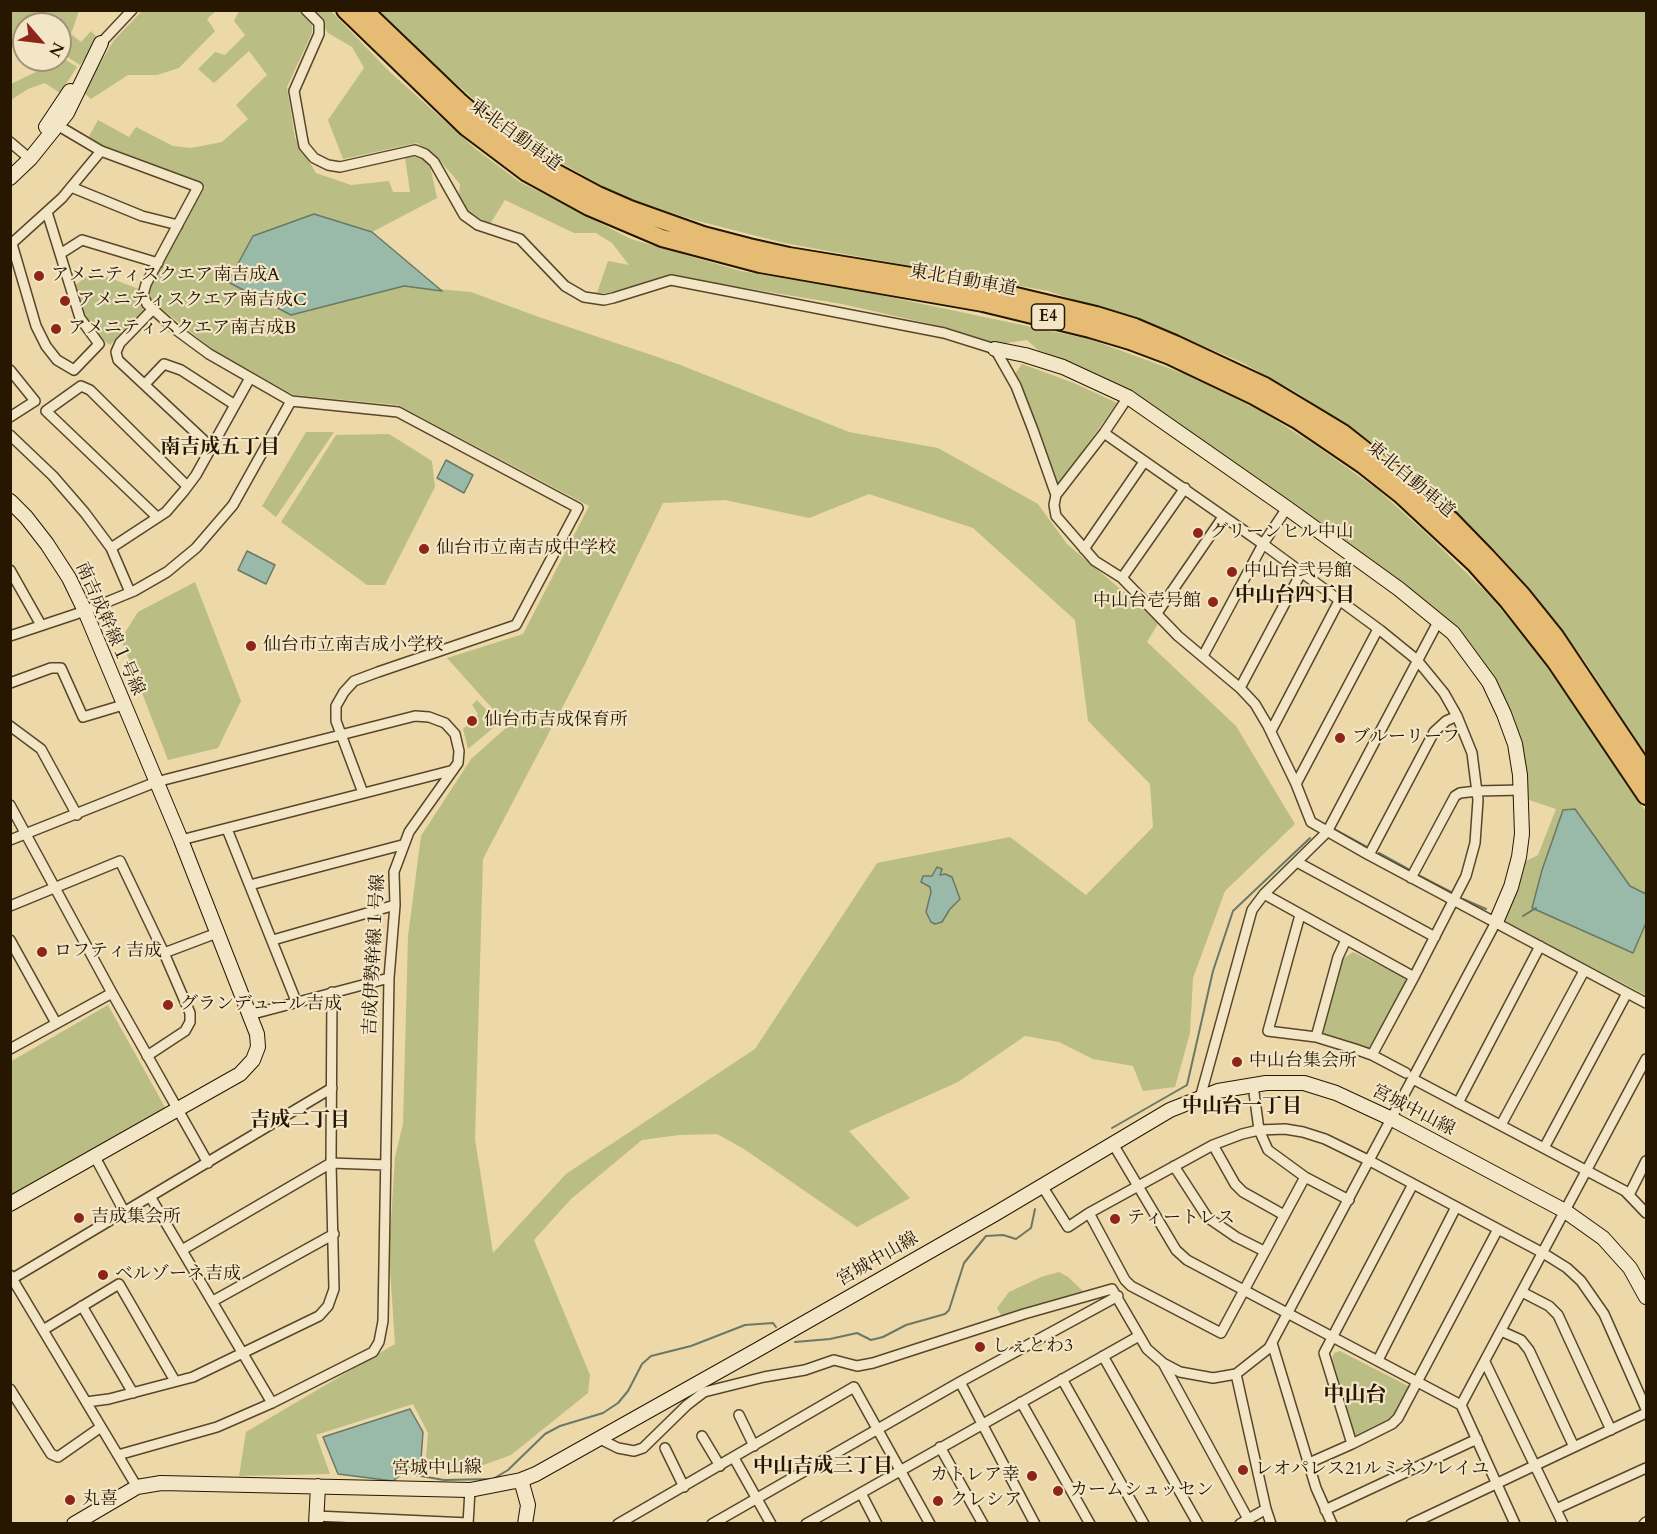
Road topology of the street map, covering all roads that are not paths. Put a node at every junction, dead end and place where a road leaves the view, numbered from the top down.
1 (132, 10) edge
2 (306, 10) edge
3 (345, 10) edge
4 (364, 10) edge
5 (101, 43) joint
6 (54, 123) junction
7 (10, 142) edge
8 (101, 151) junction
9 (27, 157) junction
10 (10, 166) edge
11 (10, 178) edge
12 (71, 187) junction
13 (47, 212) junction
14 (178, 225) junction
15 (11, 245) edge
16 (60, 254) junction
17 (158, 263) junction
18 (153, 309) junction
19 (994, 349) junction
20 (10, 370) edge
21 (250, 378) junction
22 (145, 384) junction
23 (1128, 397) junction
24 (291, 401) junction
25 (235, 405) junction
26 (10, 417) edge
27 (1104, 433) junction
28 (10, 435) edge
29 (211, 447) junction
30 (1144, 462) junction
31 (187, 486) junction
32 (1185, 488) junction
33 (1056, 495) junction
34 (10, 501) edge
35 (1287, 508) junction
36 (1223, 516) junction
37 (158, 518) junction
38 (1263, 544) junction
39 (111, 548) junction
40 (1084, 549) junction
41 (10, 570) edge
42 (1301, 573) junction
43 (1122, 578) junction
44 (14, 583) edge
45 (130, 592) junction
46 (1339, 601) junction
47 (85, 610) junction
48 (1157, 613) junction
49 (1439, 620) junction
50 (40, 626) junction
51 (1378, 629) junction
52 (10, 636) edge
53 (1203, 656) junction
54 (1417, 660) junction
55 (10, 683) edge
56 (1240, 688) junction
57 (123, 705) junction
58 (1457, 716) junction
59 (10, 726) edge
60 (1271, 731) junction
61 (339, 735) junction
62 (450, 771) junction
63 (1647, 772) edge
64 (156, 782) junction
65 (1296, 784) junction
66 (1522, 790) junction
67 (1477, 791) junction
68 (363, 793) junction
69 (1647, 796) edge
70 (10, 805) edge
71 (77, 815) junction
72 (227, 829) junction
73 (1327, 832) junction
74 (26, 833) junction
75 (10, 840) edge
76 (181, 840) junction
77 (402, 845) junction
78 (1369, 855) junction
79 (1297, 862) junction
80 (1411, 878) junction
81 (250, 885) junction
82 (55, 888) junction
83 (1264, 894) junction
84 (1454, 900) junction
85 (395, 905) junction
86 (10, 906) edge
87 (1300, 915) junction
88 (1496, 922) junction
89 (217, 933) junction
90 (1435, 937) junction
91 (10, 940) edge
92 (273, 940) junction
93 (1346, 940) junction
94 (1540, 946) junction
95 (164, 953) junction
96 (1584, 971) junction
97 (1414, 977) junction
98 (389, 978) junction
99 (332, 992) junction
100 (111, 993) junction
101 (1628, 993) junction
102 (296, 1001) junction
103 (1647, 1003) edge
104 (249, 1015) junction
105 (56, 1023) junction
106 (1316, 1037) junction
107 (11, 1048) edge
108 (1371, 1055) junction
109 (147, 1056) junction
110 (1647, 1059) edge
111 (1410, 1076) junction
112 (1252, 1085) junction
113 (332, 1088) junction
114 (1200, 1098) junction
115 (1458, 1103) junction
116 (178, 1109) junction
117 (1392, 1119) junction
118 (1501, 1125) junction
119 (1259, 1130) junction
120 (1113, 1144) junction
121 (1213, 1145) junction
122 (1544, 1148) junction
123 (95, 1157) junction
124 (1370, 1161) junction
125 (208, 1163) junction
126 (331, 1163) junction
127 (1646, 1164) edge
128 (386, 1165) junction
129 (1174, 1166) junction
130 (1586, 1170) junction
131 (1305, 1177) junction
132 (1413, 1184) junction
133 (1042, 1186) junction
134 (1138, 1186) junction
135 (1629, 1195) junction
136 (151, 1198) junction
137 (1349, 1200) junction
138 (10, 1204) edge
139 (1456, 1207) junction
140 (1565, 1211) junction
141 (125, 1213) junction
142 (1089, 1213) junction
143 (1647, 1213) edge
144 (1284, 1215) junction
145 (1498, 1229) junction
146 (334, 1234) junction
147 (182, 1250) junction
148 (1264, 1251) junction
149 (1543, 1253) junction
150 (11, 1278) edge
151 (1243, 1290) junction
152 (1522, 1292) junction
153 (1118, 1296) junction
154 (1647, 1297) edge
155 (213, 1301) junction
156 (82, 1306) junction
157 (1288, 1313) junction
158 (43, 1330) junction
159 (1501, 1330) junction
160 (1139, 1336) junction
161 (1332, 1336) junction
162 (1272, 1343) junction
163 (243, 1353) junction
164 (1103, 1356) junction
165 (1378, 1360) junction
166 (1163, 1362) junction
167 (1485, 1362) junction
168 (1236, 1374) junction
169 (1062, 1379) junction
170 (175, 1381) junction
171 (960, 1382) junction
172 (1419, 1382) junction
173 (10, 1389) edge
174 (133, 1393) junction
175 (86, 1402) junction
176 (1021, 1402) junction
177 (272, 1403) junction
178 (1461, 1405) junction
179 (1647, 1411) edge
180 (739, 1415) dead end
181 (981, 1424) junction
182 (101, 1427) junction
183 (877, 1429) junction
184 (1611, 1430) junction
185 (702, 1436) dead end
186 (598, 1438) junction
187 (1477, 1439) junction
188 (1352, 1444) junction
189 (754, 1446) junction
190 (940, 1447) junction
191 (1574, 1447) junction
192 (665, 1449) dead end
193 (118, 1455) junction
194 (734, 1458) junction
195 (1309, 1462) junction
196 (720, 1466) junction
197 (1535, 1466) junction
198 (1647, 1467) edge
199 (900, 1470) junction
200 (521, 1480) junction
201 (1497, 1484) junction
202 (318, 1486) junction
203 (137, 1487) junction
204 (684, 1487) junction
205 (470, 1490) junction
206 (861, 1493) junction
207 (757, 1499) junction
208 (1266, 1509) junction
209 (1556, 1509) junction
210 (1325, 1510) junction
211 (316, 1520) edge
212 (821, 1520) edge
213 (1244, 1521) edge
214 (468, 1523) edge
215 (74, 1524) edge
216 (525, 1524) edge
217 (618, 1524) edge
218 (712, 1524) edge
219 (771, 1524) edge
220 (806, 1524) edge
221 (877, 1524) edge
222 (930, 1524) edge
223 (983, 1524) edge
224 (1035, 1524) edge
225 (1090, 1524) edge
226 (1144, 1524) edge
227 (1198, 1524) edge
228 (1271, 1524) edge
229 (1332, 1524) edge
230 (1411, 1524) edge
231 (1515, 1524) edge
232 (1563, 1524) edge

1 - 5 street
2 - 19 street
3 - 69 highway, 東北自動車道 / E4
4 - 63 highway, 東北自動車道 / E4
5 - 6 street
6 - 8 street
6 - 9 street
7 - 9 street
8 - 12 street
8 - 14 street
9 - 10 street
9 - 11 street
12 - 13 street
12 - 14 street
13 - 15 street
13 - 16 street
14 - 17 street
15 - 16 street
16 - 17 street
17 - 18 street
18 - 21 street
18 - 22 street
19 - 23 street
19 - 33 street
20 - 26 street
21 - 24 street
21 - 25 street
22 - 25 street
22 - 29 street
23 - 27 street
23 - 35 street
24 - 45 street
24 - 61 street
25 - 29 street
27 - 30 street
27 - 33 street
28 - 39 street
29 - 31 street
30 - 32 street
30 - 40 street
31 - 37 street
31 - 37 street
32 - 36 street
32 - 43 street
33 - 40 street
34 - 47 street, 南吉成幹線１号線
35 - 38 street
35 - 49 street
36 - 38 street
36 - 48 street
37 - 39 street
38 - 42 street
38 - 53 street
39 - 45 street
40 - 43 street
41 - 44 street
42 - 46 street
42 - 56 street
43 - 48 street
44 - 50 street
45 - 47 street
46 - 51 street
46 - 60 street
47 - 50 street
47 - 57 street, 南吉成幹線１号線
48 - 53 street
49 - 54 street
49 - 66 street
50 - 52 street
51 - 54 street
51 - 65 street
53 - 56 street
54 - 58 street
54 - 73 street
55 - 57 street
56 - 60 street
57 - 64 street, 南吉成幹線１号線
58 - 67 street
58 - 78 street
59 - 71 street
60 - 65 street
61 - 62 street, 吉成伊勢幹線１号線
61 - 64 street, 吉成伊勢幹線１号線
61 - 68 street
62 - 68 street
62 - 77 street, 吉成伊勢幹線１号線
64 - 71 street, 吉成伊勢幹線１号線
64 - 76 street, 南吉成幹線１号線
65 - 73 street
66 - 67 street
66 - 88 street
67 - 80 street
67 - 84 street
68 - 72 street
70 - 74 street
71 - 74 street, 吉成伊勢幹線１号線
72 - 76 street
72 - 81 street
73 - 78 street
73 - 79 street
74 - 75 street, 吉成伊勢幹線１号線
74 - 82 street
76 - 89 street, 南吉成幹線１号線
77 - 81 street
77 - 85 street, 吉成伊勢幹線１号線
78 - 80 street
79 - 83 street
79 - 90 street
80 - 84 street
81 - 92 street
82 - 86 street
82 - 95 street
82 - 100 street
83 - 87 street
83 - 114 street
84 - 88 street
84 - 90 street
85 - 92 street
85 - 98 street, 吉成伊勢幹線１号線
87 - 93 street
87 - 106 street
88 - 94 street
88 - 111 street
89 - 95 street
89 - 104 street, 南吉成幹線１号線
90 - 97 street
91 - 105 street
92 - 102 street
93 - 97 street
93 - 106 street
94 - 96 street
94 - 115 street
95 - 109 street
96 - 101 street
96 - 118 street
97 - 108 street
98 - 99 street
98 - 128 street, 吉成伊勢幹線１号線
99 - 102 street
99 - 113 street
100 - 105 street
100 - 109 street
101 - 103 street
101 - 122 street
102 - 104 street
104 - 116 street, 南吉成幹線１号線
105 - 107 street
106 - 108 street
108 - 111 street
109 - 116 street
110 - 130 street
111 - 115 street
111 - 117 street
112 - 114 street, 宮城中山線
112 - 117 street, 宮城中山線
112 - 119 street
113 - 125 street
113 - 126 street
114 - 120 street, 宮城中山線
115 - 118 street
116 - 123 street, 南吉成幹線１号線
116 - 125 street
117 - 124 street
117 - 140 street, 宮城中山線
118 - 122 street
119 - 121 street
119 - 124 street
119 - 131 street
120 - 133 street, 宮城中山線
120 - 134 street
121 - 129 street
121 - 144 street
122 - 130 street
123 - 138 street, 南吉成幹線１号線
123 - 141 street
124 - 132 street
124 - 137 street
125 - 136 street
126 - 128 street
126 - 146 street
126 - 147 street
127 - 135 street
128 - 177 street, 吉成伊勢幹線１号線
129 - 134 street
129 - 148 street
130 - 135 street
130 - 140 street
131 - 137 street
131 - 144 street
132 - 139 street
132 - 161 street
133 - 142 street
133 - 186 street, 宮城中山線
134 - 142 street
134 - 151 street
135 - 143 street
136 - 141 street
136 - 147 street
137 - 157 street
139 - 145 street
139 - 165 street
140 - 149 street
140 - 154 street, 宮城中山線
141 - 150 street
142 - 151 street
144 - 148 street
145 - 149 street
145 - 172 street
146 - 155 street
146 - 163 street
147 - 155 street
148 - 151 street
149 - 152 street
149 - 179 street
150 - 158 street
151 - 157 street
152 - 159 street
152 - 184 street
153 - 160 street
153 - 171 street
153 - 186 street
155 - 163 street
156 - 158 street
156 - 170 street
156 - 174 street
157 - 161 street
157 - 162 street
158 - 175 street
159 - 167 street
159 - 191 street
160 - 164 street
160 - 166 street
161 - 165 street
161 - 188 street
162 - 168 street
162 - 195 street
163 - 170 street
163 - 177 street
164 - 169 street
164 - 227 street
165 - 172 street
166 - 168 street
166 - 213 street
167 - 178 street
167 - 197 street
168 - 208 street
169 - 176 street
169 - 226 street
170 - 174 street
171 - 181 street
171 - 183 street
172 - 178 street
172 - 188 street
173 - 182 street
174 - 175 street
175 - 182 street
176 - 181 street
176 - 225 street
177 - 193 street, 吉成伊勢幹線１号線
178 - 187 street
179 - 184 street
180 - 189 street
181 - 190 street
181 - 224 street
182 - 193 street
183 - 189 street
183 - 199 street
183 - 207 street
184 - 191 street
185 - 196 street
186 - 200 street, 宮城中山線
187 - 201 street
187 - 210 street
188 - 195 street
189 - 194 street
190 - 199 street
190 - 223 street
191 - 197 street
192 - 204 street
193 - 203 street
194 - 196 street
194 - 207 street
195 - 210 street
196 - 204 street
197 - 201 street
197 - 209 street
198 - 209 street
199 - 206 street
199 - 222 street
200 - 205 street, 宮城中山線
200 - 216 street
201 - 230 street
201 - 231 street
202 - 203 street, 宮城中山線
202 - 205 street, 宮城中山線
202 - 211 street
203 - 215 street, 宮城中山線
204 - 217 street
205 - 214 street
206 - 212 street
206 - 221 street
207 - 218 street
207 - 219 street
208 - 213 street
208 - 228 street
209 - 232 street
210 - 229 street
211 - 214 street
212 - 220 street

